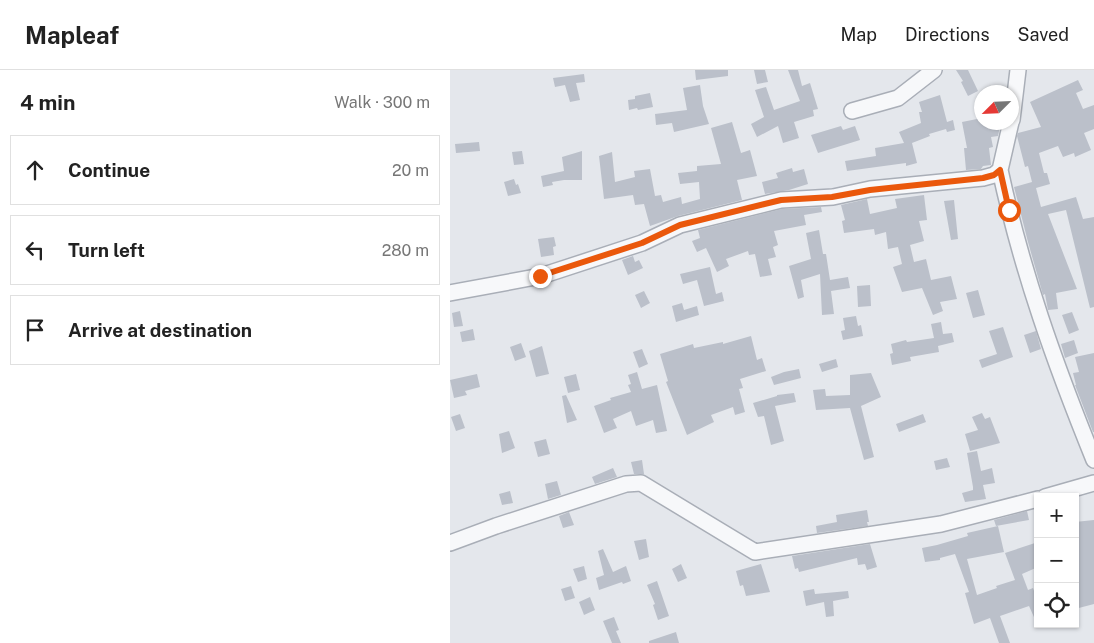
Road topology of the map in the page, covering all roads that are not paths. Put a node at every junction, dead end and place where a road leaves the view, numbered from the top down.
1 (934, 70) edge
2 (1018, 70) edge
3 (1016, 85) edge
4 (852, 111) dead end
5 (1009, 130) edge
6 (1000, 170) junction
7 (450, 293) edge
8 (1094, 460) edge
9 (1094, 483) edge
10 (1059, 493) edge
11 (1034, 500) edge
12 (450, 543) edge

1 - 4 street
2 - 3 street
5 - 6 street
6 - 7 street
6 - 8 street
9 - 10 street
11 - 12 street

